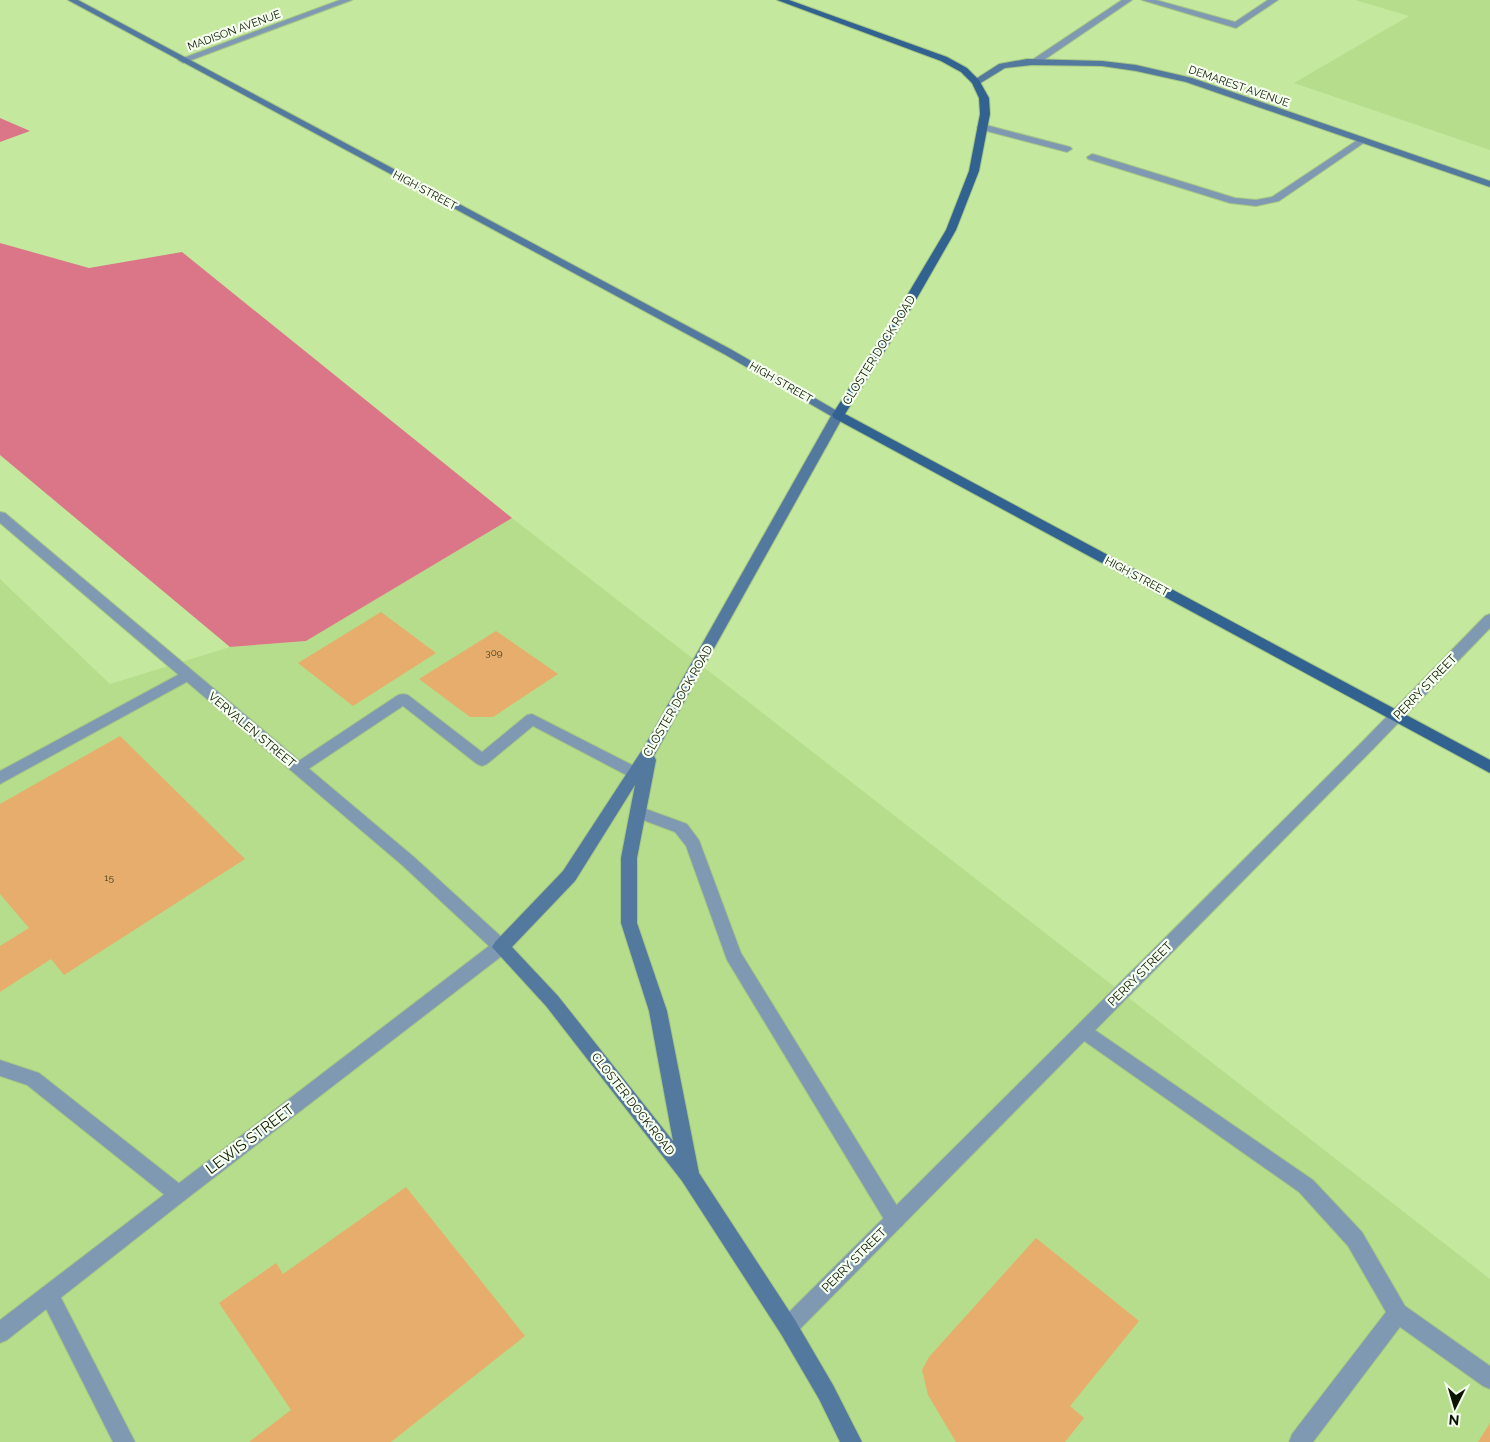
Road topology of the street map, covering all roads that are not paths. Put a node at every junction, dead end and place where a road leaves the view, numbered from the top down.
1 (72, 0) edge
2 (348, 0) edge
3 (781, 0) edge
4 (1128, 0) edge
5 (1146, 0) edge
6 (1274, 0) edge
7 (184, 60) junction
8 (1035, 62) junction
9 (976, 82) junction
10 (982, 128) junction
11 (1362, 140) junction
12 (1067, 149) dead end
13 (1092, 158) dead end
14 (1490, 184) edge
15 (838, 415) junction
16 (0, 516) edge
17 (1490, 619) edge
18 (187, 675) junction
19 (1397, 716) junction
20 (649, 751) junction
21 (1490, 767) edge
22 (299, 768) junction
23 (636, 773) junction
24 (0, 778) edge
25 (638, 812) junction
26 (501, 947) junction
27 (1083, 1031) junction
28 (0, 1068) edge
29 (689, 1175) junction
30 (178, 1194) junction
31 (895, 1220) junction
32 (49, 1295) junction
33 (1398, 1314) junction
34 (788, 1326) junction
35 (0, 1333) edge
36 (1490, 1379) edge
37 (124, 1442) edge
38 (852, 1442) edge
39 (1300, 1442) edge

1 - 7 street, HIGH STREET
2 - 7 street, MADISON AVENUE
3 - 9 main road
4 - 8 street
5 - 6 street
7 - 15 street, HIGH STREET
8 - 9 street, DEMAREST AVENUE
8 - 11 street, DEMAREST AVENUE
9 - 10 main road, CLOSTER DOCK ROAD
10 - 12 street
10 - 15 main road, CLOSTER DOCK ROAD
11 - 13 street
11 - 14 street, DEMAREST AVENUE
15 - 19 main road, HIGH STREET
15 - 20 street, CLOSTER DOCK ROAD
16 - 18 street, VERVALEN STREET
17 - 19 street, PERRY STREET
18 - 22 street, VERVALEN STREET
18 - 24 street
19 - 21 main road, HIGH STREET
19 - 27 street, PERRY STREET
20 - 23 street, CLOSTER DOCK ROAD
20 - 25 street
22 - 23 street
22 - 26 street, VERVALEN STREET
23 - 26 street, CLOSTER DOCK ROAD
25 - 29 street
25 - 31 street
26 - 29 street, CLOSTER DOCK ROAD
26 - 30 street, LEWIS STREET
27 - 31 street, PERRY STREET
27 - 33 street
28 - 30 street
29 - 34 street, CLOSTER DOCK ROAD
30 - 32 street, LEWIS STREET
31 - 34 street, PERRY STREET
32 - 35 street, LEWIS STREET
32 - 37 street
33 - 36 street
33 - 39 street
34 - 38 street, CLOSTER DOCK ROAD

